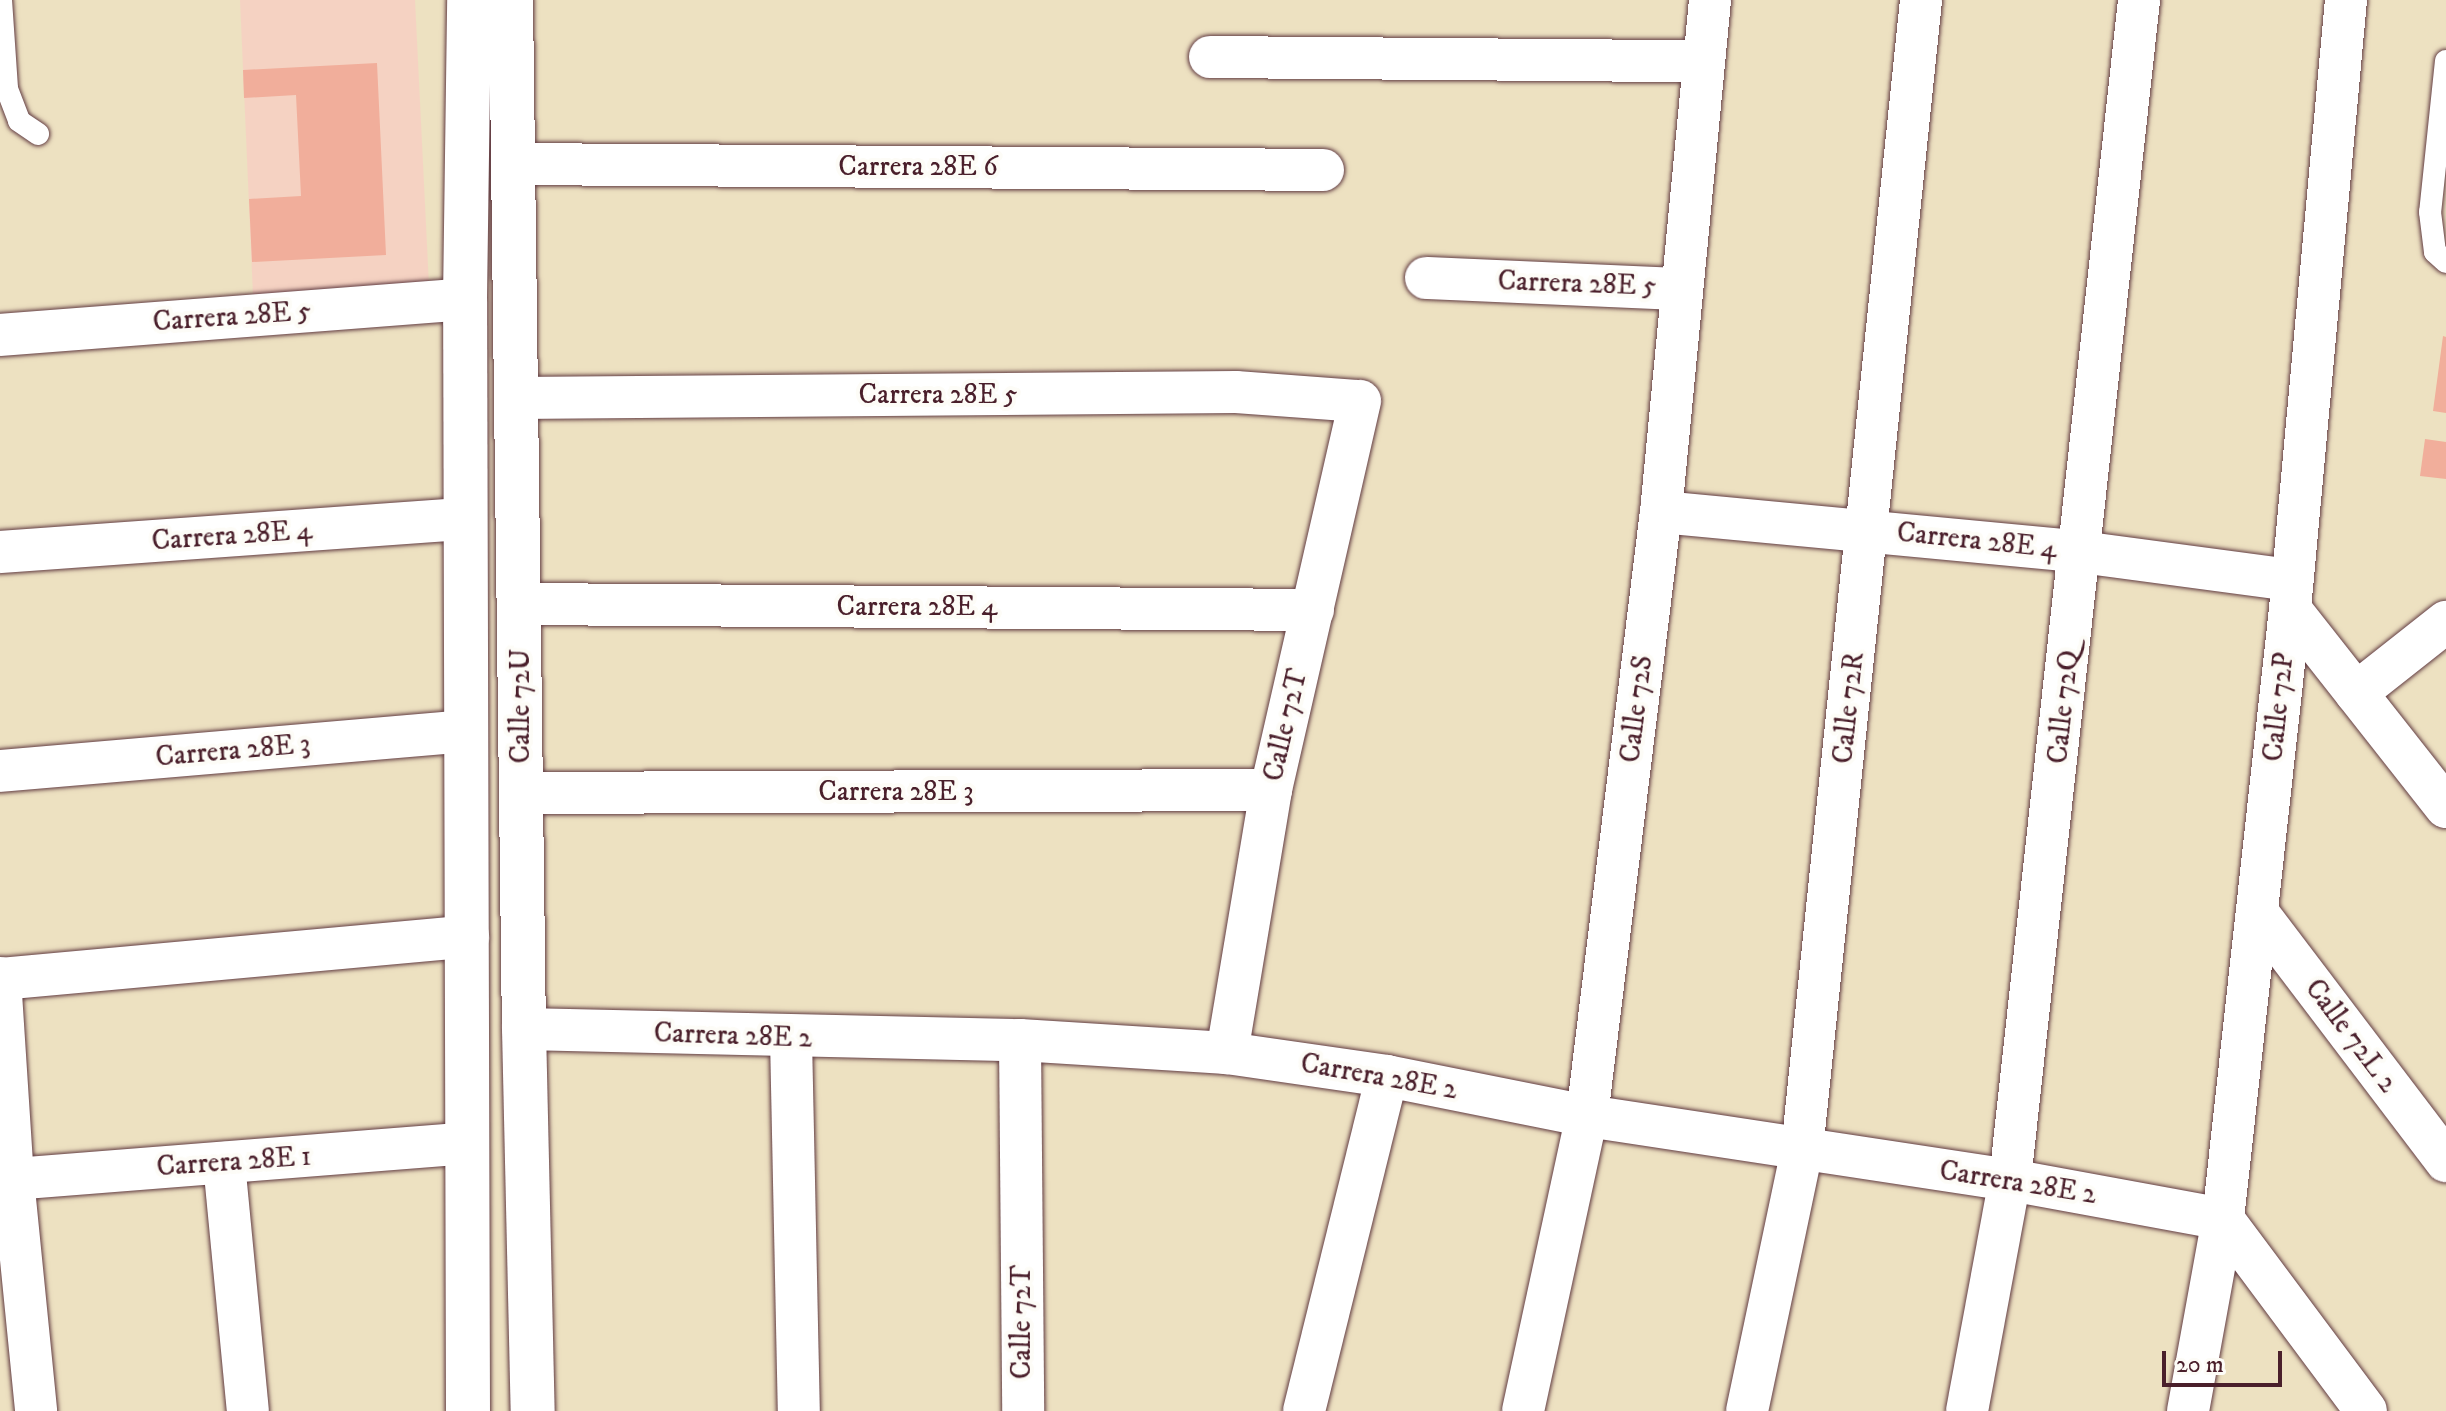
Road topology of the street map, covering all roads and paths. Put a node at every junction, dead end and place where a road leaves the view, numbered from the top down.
1 (1, 0) edge
2 (469, 0) edge
3 (511, 0) edge
4 (1710, 0) edge
5 (1921, 0) edge
6 (2139, 0) edge
7 (2346, 0) edge
8 (1210, 57) dead end
9 (1703, 61) junction
10 (2446, 61) edge
11 (38, 134) dead end
12 (513, 164) junction
13 (1323, 170) dead end
14 (2438, 213) edge
15 (2446, 262) edge
16 (1426, 278) dead end
17 (1680, 289) junction
18 (465, 299) junction
19 (0, 335) edge
20 (516, 398) junction
21 (1360, 401) joint
22 (1661, 512) junction
23 (465, 519) junction
24 (1868, 530) junction
25 (0, 552) edge
26 (2081, 552) junction
27 (2291, 594) junction
28 (520, 604) junction
29 (1313, 610) junction
30 (2446, 622) edge
31 (2356, 693) junction
32 (466, 731) junction
33 (0, 771) edge
34 (1271, 790) junction
35 (521, 793) junction
36 (2446, 807) edge
37 (2257, 912) junction
38 (468, 936) junction
39 (0, 978) edge
40 (524, 1029) junction
41 (791, 1038) junction
42 (1020, 1040) junction
43 (1227, 1053) junction
44 (1387, 1076) junction
45 (1587, 1116) junction
46 (467, 1143) junction
47 (1802, 1150) junction
48 (2446, 1161) edge
49 (224, 1163) junction
50 (6, 1180) edge
51 (2010, 1180) junction
52 (2223, 1219) junction
53 (36, 1411) edge
54 (248, 1411) edge
55 (468, 1411) edge
56 (533, 1411) edge
57 (799, 1411) edge
58 (1023, 1411) edge
59 (1304, 1411) edge
60 (1523, 1411) edge
61 (1747, 1411) edge
62 (1967, 1411) edge
63 (2188, 1411) edge
64 (2366, 1411) edge

1 - 11 lane
2 - 18 street, Calle 72U
3 - 12 street, Calle 72U
4 - 9 street, Calle 72S
5 - 24 street, Calle 72R
6 - 26 street, Calle 72Q
7 - 27 street, Calle 72P
8 - 9 street
9 - 17 street, Calle 72S
10 - 14 lane
12 - 13 street, Carrera 28E 6
12 - 20 street, Calle 72U
14 - 15 lane
16 - 17 street, Carrera 28E 5
17 - 22 street, Calle 72S
18 - 19 street, Carrera 28E 5
18 - 23 street, Calle 72U
20 - 21 street, Carrera 28E 5
20 - 28 street, Calle 72U
21 - 29 street, Calle 72T
22 - 24 street, Carrera 28E 4
22 - 45 street, Calle 72S
23 - 25 street, Carrera 28E 4
23 - 32 street, Calle 72U
24 - 26 street, Carrera 28E 4
24 - 47 street, Calle 72R
26 - 27 street, Carrera 28E 4
26 - 51 street, Calle 72Q
27 - 31 street
27 - 37 street, Calle 72P
28 - 29 street, Carrera 28E 4
28 - 35 street, Calle 72U
29 - 34 street, Calle 72T
30 - 31 street
31 - 36 street
32 - 33 street, Carrera 28E 3
32 - 38 street, Calle 72U
34 - 35 street, Carrera 28E 3
34 - 43 street, Calle 72T
35 - 40 street, Calle 72U
37 - 48 street, Calle 72L 2
37 - 52 street, Calle 72P
38 - 39 street
38 - 46 street, Calle 72U
39 - 50 street
40 - 41 street, Carrera 28E 2
40 - 56 street, Calle 72U
41 - 42 street, Carrera 28E 2
41 - 57 street
42 - 43 street, Carrera 28E 2
42 - 58 street, Calle 72T
43 - 44 street, Carrera 28E 2
44 - 45 street, Carrera 28E 2
44 - 59 street
45 - 47 street, Carrera 28E 2
45 - 60 street, Calle 72S
46 - 49 street, Carrera 28E 1
46 - 55 street, Calle 72U
47 - 51 street, Carrera 28E 2
47 - 61 street, Calle 72R
49 - 50 street, Carrera 28E 1
49 - 54 street
50 - 53 street
51 - 52 street, Carrera 28E 2
51 - 62 street, Calle 72Q
52 - 63 street, Calle 72P
52 - 64 street

